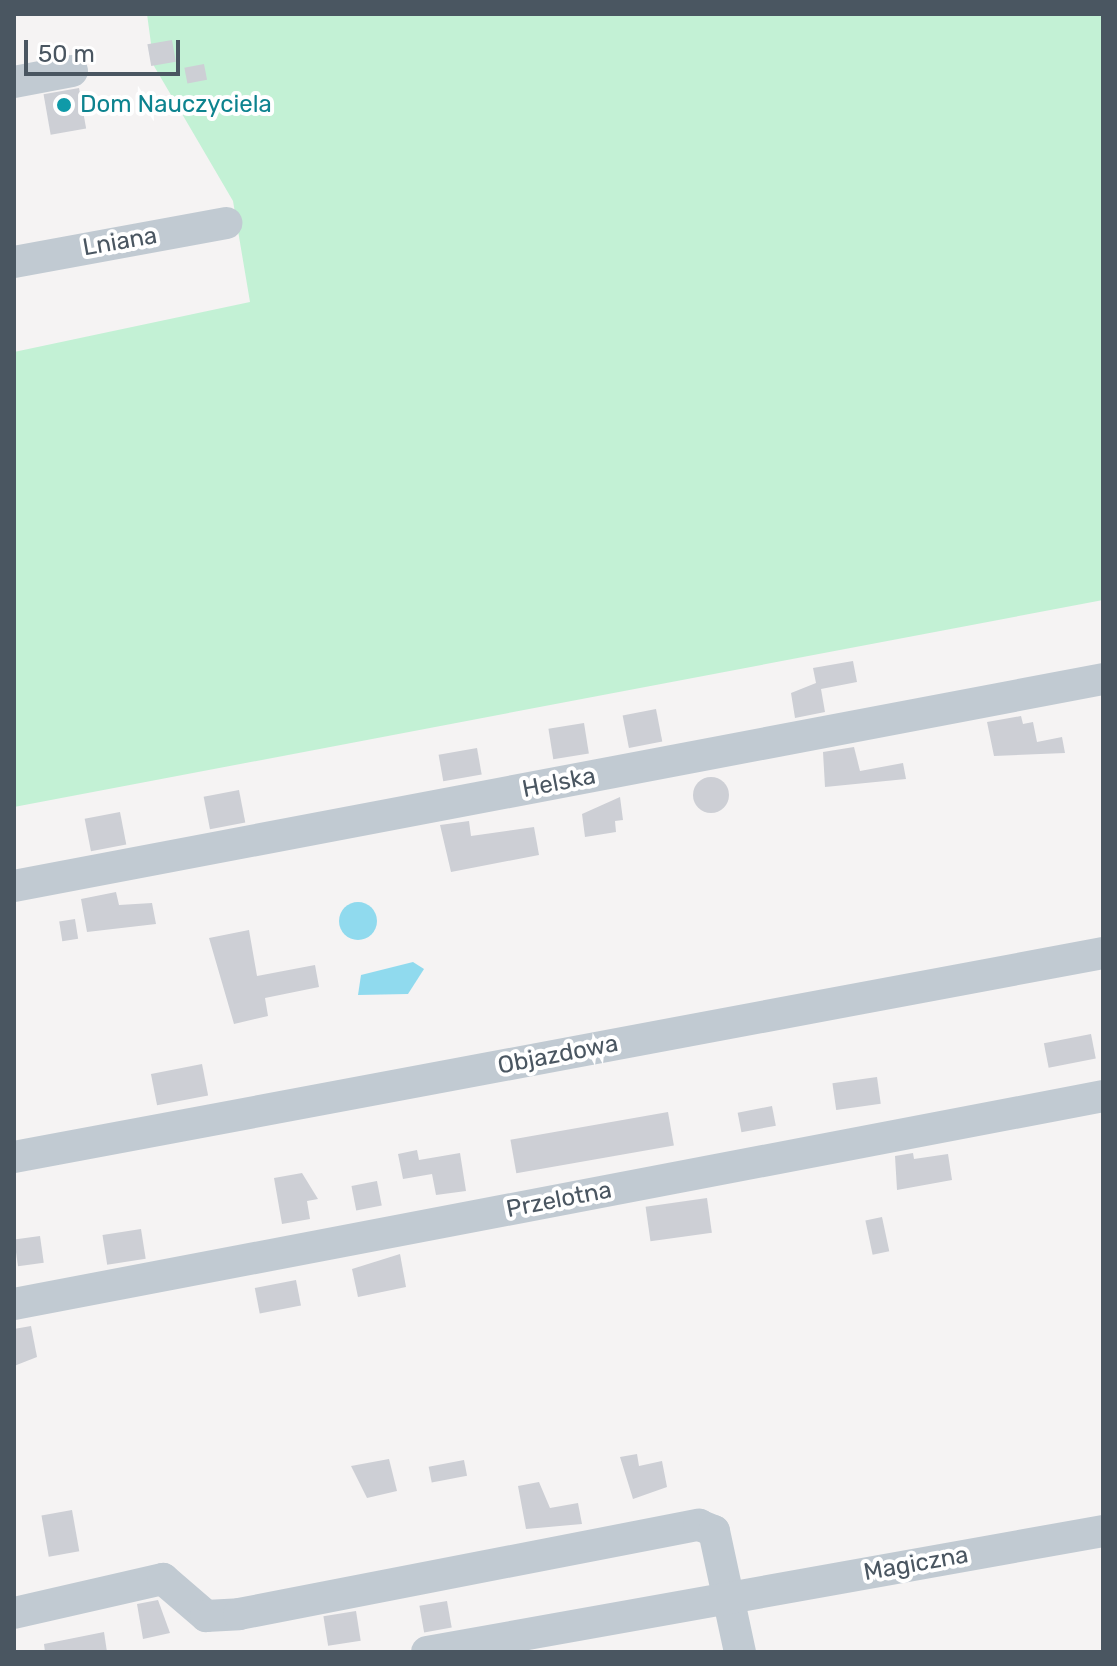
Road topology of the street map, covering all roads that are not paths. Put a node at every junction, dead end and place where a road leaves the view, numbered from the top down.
1 (72, 71) dead end
2 (14, 82) edge
3 (226, 223) dead end
4 (14, 262) edge
5 (1103, 679) edge
6 (14, 886) edge
7 (1103, 953) edge
8 (1103, 1096) edge
9 (14, 1157) edge
10 (14, 1304) edge
11 (1103, 1531) edge
12 (728, 1597) junction
13 (14, 1613) edge
14 (427, 1652) edge
15 (740, 1652) edge

1 - 2 street
3 - 4 street, Lniana
5 - 6 street, Helska
7 - 9 street, Objazdowa
8 - 10 street, Przelotna
11 - 12 street, Magiczna
12 - 13 street
12 - 14 street, Magiczna
12 - 15 street

